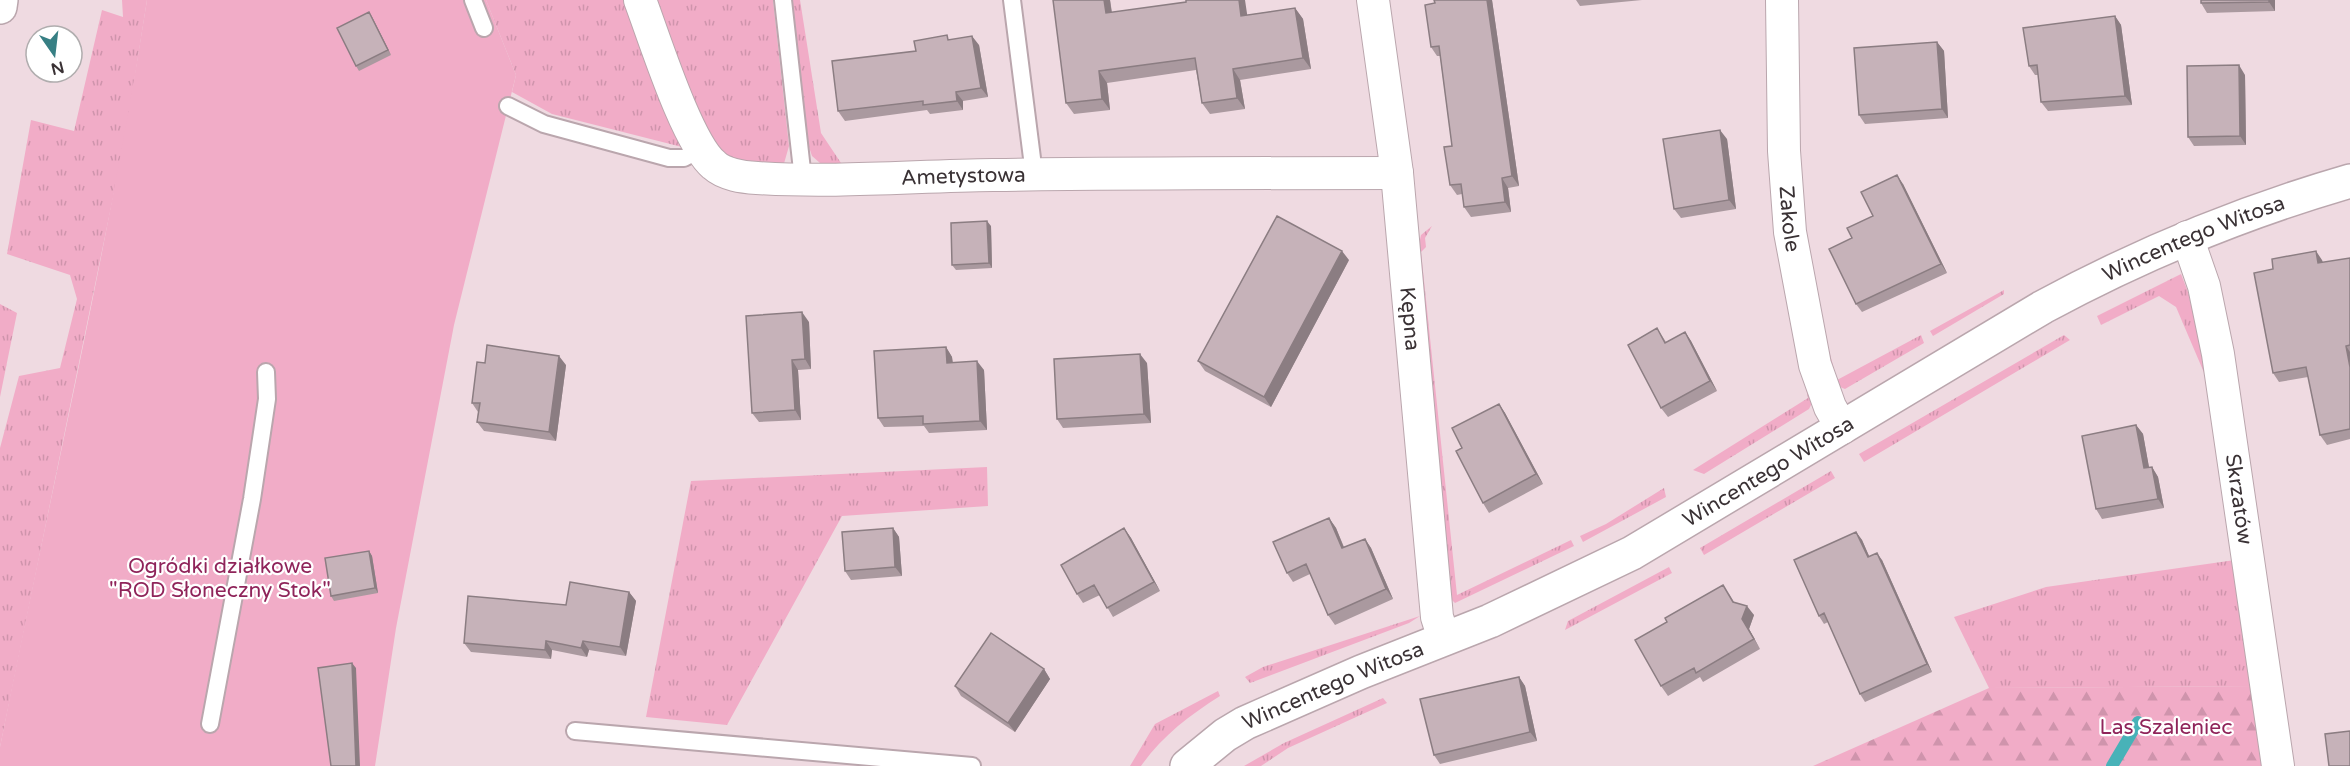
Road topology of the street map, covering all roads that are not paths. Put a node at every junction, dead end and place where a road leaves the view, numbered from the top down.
1 (1, 0) edge
2 (473, 0) edge
3 (640, 0) edge
4 (783, 0) edge
5 (1011, 0) edge
6 (1373, 0) edge
7 (1782, 0) edge
8 (0, 7) edge
9 (484, 28) dead end
10 (508, 105) dead end
11 (701, 149) junction
12 (1398, 173) junction
13 (1034, 174) junction
14 (803, 179) junction
15 (2350, 181) edge
16 (2187, 237) junction
17 (266, 372) dead end
18 (1842, 428) junction
19 (1444, 639) junction
20 (210, 724) dead end
21 (575, 731) dead end
22 (972, 766) edge
23 (1187, 766) edge
24 (2278, 766) edge

1 - 8 main road
2 - 9 lane
3 - 11 street, Ametystowa
4 - 14 lane
5 - 13 lane
6 - 12 street, Kępna
7 - 18 street, Zakole
10 - 11 lane
11 - 14 street, Ametystowa
12 - 13 street, Ametystowa
12 - 19 street, Kępna
13 - 14 street, Ametystowa
15 - 16 main road, Wincentego Witosa
16 - 18 main road, Wincentego Witosa
16 - 24 street, Skrzatów
17 - 20 lane
18 - 19 main road, Wincentego Witosa
19 - 23 main road, Wincentego Witosa
21 - 22 lane

